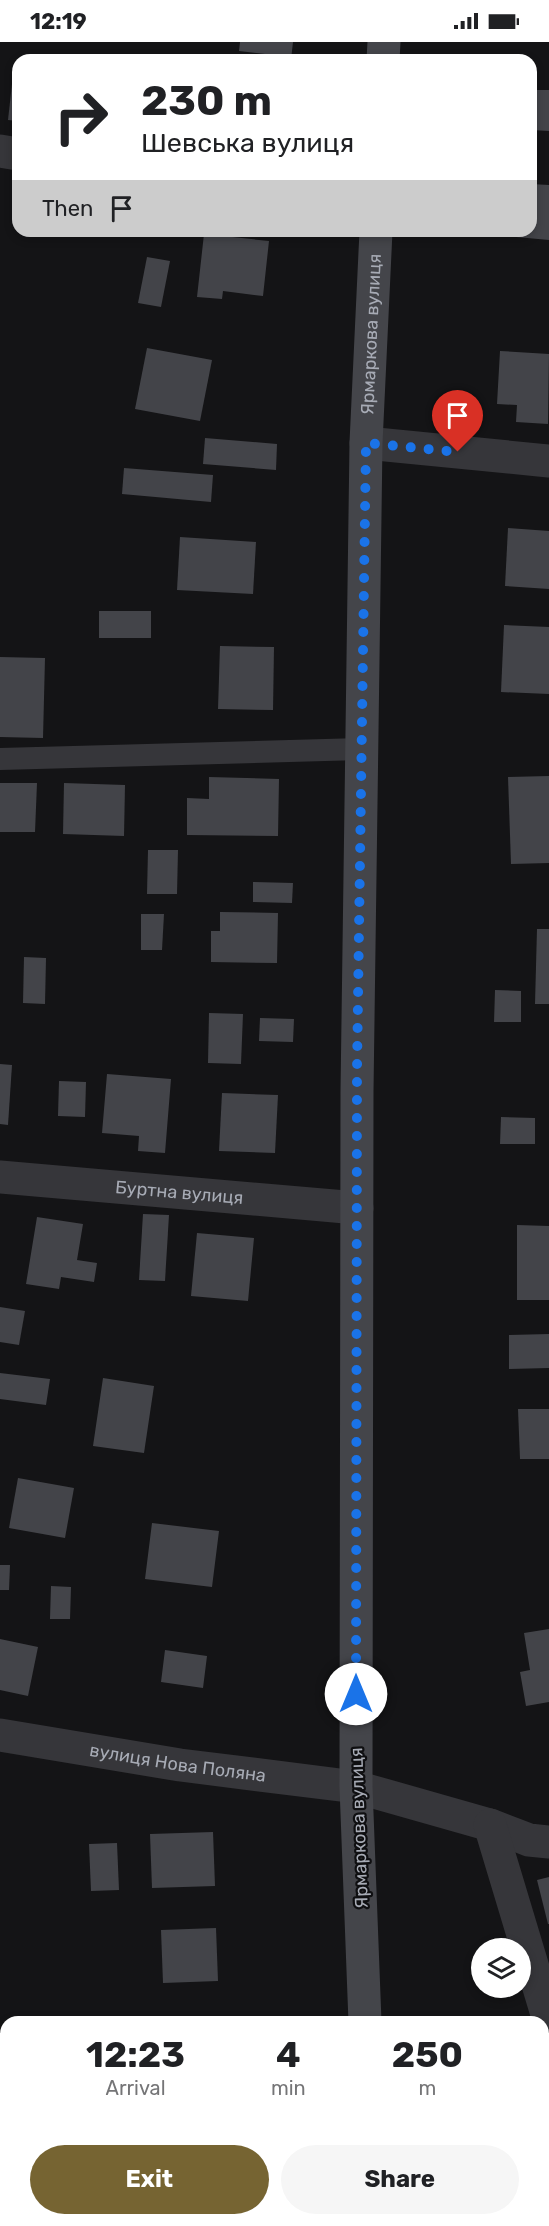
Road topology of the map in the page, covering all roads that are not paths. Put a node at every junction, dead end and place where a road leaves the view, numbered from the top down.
1 (376, 237) edge
2 (366, 443) junction
3 (549, 461) edge
4 (361, 748) junction
5 (0, 759) edge
6 (0, 1177) edge
7 (357, 1208) junction
8 (0, 1734) edge
9 (356, 1787) junction
10 (490, 1825) junction
11 (549, 1842) edge
12 (365, 2016) edge
13 (547, 2016) edge

1 - 2 street, Ярмаркова вулиця
2 - 3 street
2 - 4 street, Ярмаркова вулиця
4 - 5 lane
4 - 7 street, Ярмаркова вулиця
6 - 7 street, Буртна вулиця
7 - 9 street, Ярмаркова вулиця
8 - 9 street, вулиця Нова Поляна
9 - 10 street, вулиця Нова Поляна
9 - 12 street, Ярмаркова вулиця
10 - 11 street, вулиця Нова Поляна
10 - 13 street

